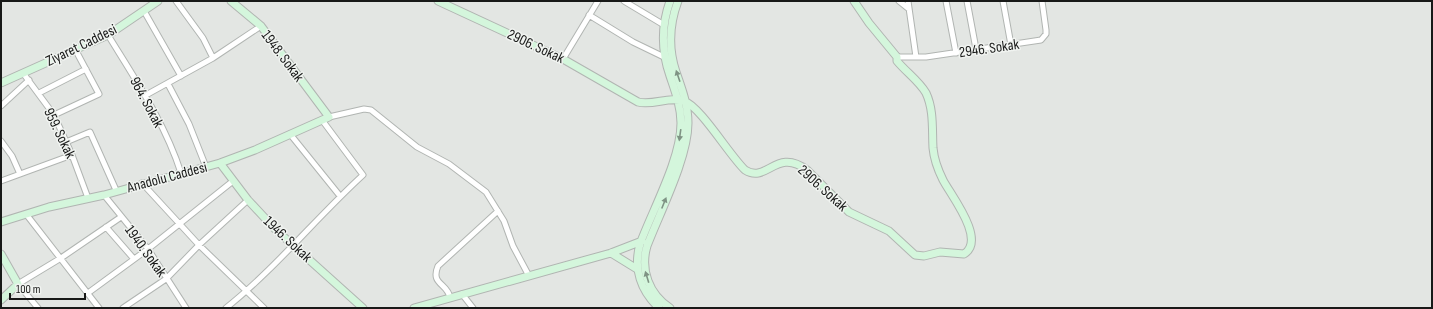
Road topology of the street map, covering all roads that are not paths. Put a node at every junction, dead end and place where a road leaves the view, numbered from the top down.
1 (158, 1) edge
2 (176, 1) edge
3 (231, 1) edge
4 (438, 1) edge
5 (598, 1) edge
6 (624, 1) edge
7 (670, 1) edge
8 (678, 1) edge
9 (854, 1) edge
10 (899, 1) edge
11 (908, 1) edge
12 (946, 1) edge
13 (967, 1) edge
14 (1003, 1) edge
15 (1042, 1) edge
16 (908, 9) junction
17 (144, 11) junction
18 (589, 15) junction
19 (664, 25) junction
20 (261, 26) junction
21 (108, 35) junction
22 (1011, 45) junction
23 (75, 49) junction
24 (976, 49) junction
25 (956, 53) junction
26 (897, 57) junction
27 (916, 57) junction
28 (213, 58) junction
29 (666, 58) junction
30 (563, 59) junction
31 (86, 69) junction
32 (23, 73) junction
33 (181, 76) junction
34 (29, 80) junction
35 (1, 82) edge
36 (168, 84) junction
37 (39, 93) junction
38 (146, 96) junction
39 (678, 100) junction
40 (686, 101) junction
41 (1, 106) edge
42 (54, 115) junction
43 (325, 119) junction
44 (290, 134) junction
45 (1, 141) edge
46 (66, 142) junction
47 (680, 154) junction
48 (72, 155) junction
49 (220, 163) junction
50 (206, 167) junction
51 (181, 173) junction
52 (20, 174) junction
53 (1, 181) edge
54 (233, 181) junction
55 (142, 183) junction
56 (116, 190) junction
57 (104, 195) junction
58 (340, 196) junction
59 (88, 198) junction
60 (248, 200) junction
61 (498, 211) junction
62 (26, 214) junction
63 (121, 216) junction
64 (1, 222) edge
65 (180, 223) junction
66 (106, 227) junction
67 (645, 240) junction
68 (199, 245) junction
69 (293, 246) junction
70 (148, 250) junction
71 (611, 253) junction
72 (1, 254) edge
73 (61, 258) junction
74 (134, 259) junction
75 (638, 269) junction
76 (529, 276) junction
77 (166, 279) junction
78 (18, 284) junction
79 (247, 291) junction
80 (88, 293) junction
81 (462, 294) junction
82 (450, 298) junction
83 (1, 300) edge
84 (38, 308) edge
85 (98, 308) edge
86 (123, 308) edge
87 (186, 308) edge
88 (226, 308) edge
89 (264, 308) edge
90 (363, 308) edge
91 (414, 308) edge
92 (473, 308) edge
93 (659, 308) edge
94 (670, 308) edge

1 - 17 street, Ziyaret Caddesi
2 - 28 street
3 - 20 street, 1948. Sokak
4 - 30 street, 2906. Sokak
5 - 18 street
6 - 19 street
7 - 19 street
40 -> 8 street
9 - 26 street, 2906. Sokak
10 - 16 street
11 - 16 street
12 - 25 street
13 - 24 street
14 - 22 street
15 - 22 street, 2946. Sokak
16 - 27 street
17 - 21 street, Ziyaret Caddesi
17 - 33 street
18 - 29 street
18 - 30 street
19 - 29 street
20 - 28 street
20 - 43 street, 1948. Sokak
21 - 23 street, Ziyaret Caddesi
21 - 38 street, 964. Sokak
22 - 24 street, 2946. Sokak
23 - 31 street
23 - 32 street, Ziyaret Caddesi
24 - 25 street, 2946. Sokak
25 - 27 street, 2946. Sokak
26 - 27 street, 2946. Sokak
26 - 40 street, 2906. Sokak
28 - 33 street
29 - 39 street
30 - 39 street, 2906. Sokak
31 - 37 street
31 - 42 street
32 - 34 street, 959. Sokak
32 - 35 street, Ziyaret Caddesi
33 - 36 street
34 - 37 street, 959. Sokak
34 - 41 street
36 - 38 street
36 - 50 street
37 - 42 street, 959. Sokak
38 - 51 street, 964. Sokak
39 - 40 street, 2906. Sokak
39 -> 47 street
40 - 47 street
42 - 46 street, 959. Sokak
43 - 44 street, Anadolu Caddesi
43 - 58 street
43 - 61 street
44 - 49 street, Anadolu Caddesi
44 - 58 street
45 - 52 street
46 - 48 street, 959. Sokak
46 - 56 street
47 - 67 street
48 - 52 street
48 - 59 street, 959. Sokak
49 - 50 street, Anadolu Caddesi
49 - 54 street, 1946. Sokak
50 - 51 street, Anadolu Caddesi
51 - 55 street, Anadolu Caddesi
52 - 53 street
54 - 60 street, 1946. Sokak
54 - 65 street
55 - 56 street, Anadolu Caddesi
55 - 65 street
56 - 57 street, Anadolu Caddesi
57 - 59 street, Anadolu Caddesi
57 - 63 street, 1940. Sokak
58 - 69 street
59 - 62 street, Anadolu Caddesi
60 - 68 street
60 - 69 street, 1946. Sokak
61 - 76 street
61 - 82 street
62 - 64 street, Anadolu Caddesi
62 - 73 street
63 - 66 street
63 - 70 street, 1940. Sokak
65 - 68 street
65 - 70 street
66 - 73 street
66 - 74 street
67 - 71 street
67 - 75 street
94 -> 67 street
68 - 77 street
68 - 79 street
69 - 79 street
69 - 90 street, 1946. Sokak
70 - 74 street
70 - 77 street, 1940. Sokak
71 - 75 street
71 - 76 street
72 - 78 street
73 - 78 street
73 - 80 street
74 - 80 street
75 - 93 street
76 - 81 street
77 - 86 street
77 - 87 street, 1940. Sokak
78 - 83 street
78 - 84 street
79 - 88 street
79 - 89 street
80 - 85 street
81 - 82 street
81 - 92 street
82 - 91 street

